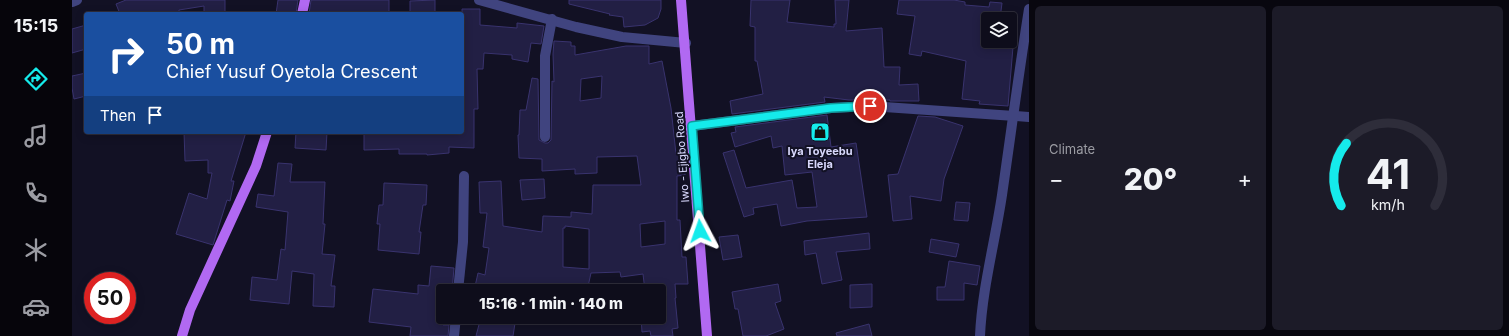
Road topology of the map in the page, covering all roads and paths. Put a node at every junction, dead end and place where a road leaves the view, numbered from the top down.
1 (77, 0) edge
2 (305, 0) edge
3 (479, 0) edge
4 (681, 0) edge
5 (72, 2) edge
6 (508, 3) edge
7 (1029, 9) edge
8 (302, 12) edge
9 (552, 19) junction
10 (686, 43) junction
11 (1012, 116) junction
12 (1029, 117) edge
13 (692, 126) junction
14 (266, 134) edge
15 (545, 137) dead end
16 (464, 176) dead end
17 (459, 284) edge
18 (455, 324) edge
19 (182, 336) edge
20 (454, 336) edge
21 (707, 336) edge
22 (980, 336) edge

1 - 5 street
2 - 8 main road
3 - 6 street
4 - 10 main road, Iwo - Ejigbo Road
6 - 9 street
7 - 11 street
9 - 10 street
9 - 15 street
10 - 13 main road, Iwo - Ejigbo Road
11 - 12 street
11 - 13 street
11 - 22 street
13 - 21 main road, Iwo - Ejigbo Road
14 - 19 main road
16 - 17 street
18 - 20 street

